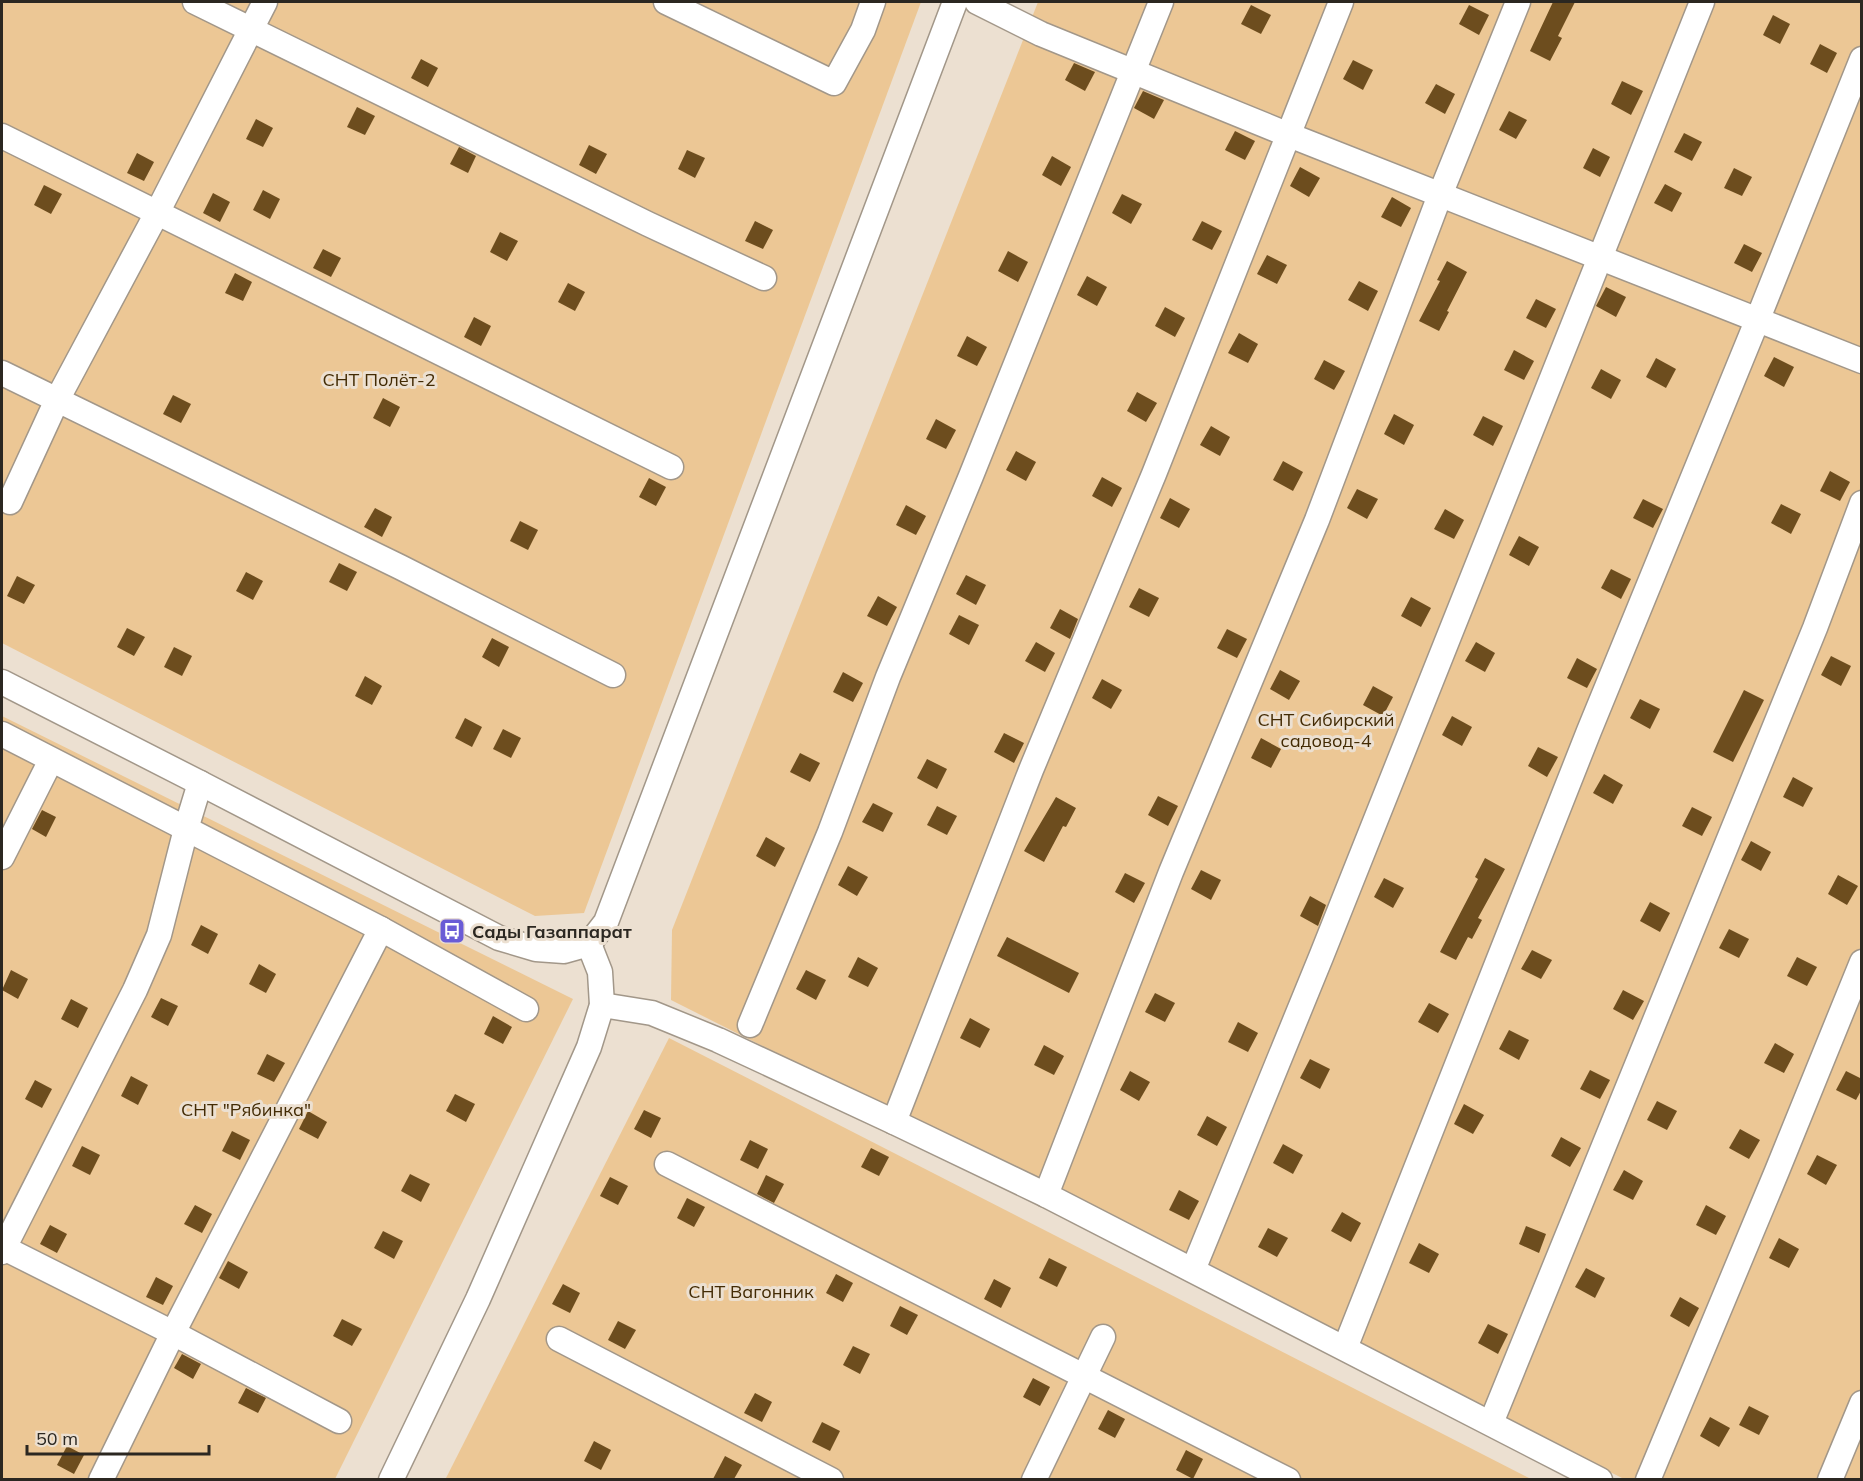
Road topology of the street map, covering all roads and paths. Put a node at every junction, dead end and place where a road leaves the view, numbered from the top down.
1 (195, 2) edge
2 (265, 2) edge
3 (666, 2) edge
4 (873, 2) edge
5 (955, 2) edge
6 (977, 2) edge
7 (1161, 2) edge
8 (1341, 2) edge
9 (1518, 2) edge
10 (1702, 2) edge
11 (251, 29) junction
12 (1862, 59) edge
13 (1134, 72) junction
14 (1289, 135) junction
15 (2, 136) edge
16 (1440, 195) junction
17 (157, 213) junction
18 (1601, 259) junction
19 (764, 278) dead end
20 (1757, 321) junction
21 (1862, 361) edge
22 (2, 373) edge
23 (57, 400) junction
24 (671, 467) dead end
25 (10, 502) dead end
26 (1862, 503) edge
27 (613, 675) dead end
28 (2, 682) edge
29 (2, 734) edge
30 (51, 760) junction
31 (200, 783) junction
32 (186, 829) junction
33 (2, 857) edge
34 (381, 929) junction
35 (589, 944) junction
36 (1862, 962) edge
37 (602, 1005) junction
38 (526, 1009) dead end
39 (750, 1025) dead end
40 (894, 1122) junction
41 (667, 1164) dead end
42 (1046, 1195) junction
43 (2, 1249) edge
44 (1193, 1270) junction
45 (173, 1333) junction
46 (1102, 1337) dead end
47 (559, 1339) dead end
48 (1345, 1348) junction
49 (1085, 1375) junction
50 (1862, 1403) edge
51 (339, 1421) dead end
52 (1491, 1423) junction
53 (101, 1479) edge
54 (391, 1479) edge
55 (831, 1479) edge
56 (1034, 1479) edge
57 (1288, 1479) edge
58 (1600, 1479) edge
59 (1648, 1479) edge
60 (1830, 1479) edge

1 - 11 street
2 - 11 street
3 - 4 street
5 - 35 street
6 - 13 street
7 - 13 street
8 - 14 street
9 - 16 street
10 - 18 street
11 - 17 street
11 - 19 street
12 - 20 street
13 - 14 street
13 - 39 street
14 - 16 street
14 - 40 street
15 - 17 street
16 - 18 street
16 - 42 street
17 - 23 street
17 - 24 street
18 - 20 street
18 - 44 street
20 - 21 street
20 - 48 street
22 - 23 street
23 - 25 street
23 - 27 street
26 - 52 street
28 - 31 street
29 - 30 street
30 - 32 street
30 - 33 street
31 - 32 street
31 - 35 street
32 - 34 street
32 - 43 street
34 - 38 street
34 - 45 street
35 - 37 street
36 - 59 street
37 - 40 street
37 - 54 street
40 - 42 street
41 - 49 street
42 - 44 street
43 - 45 street
44 - 48 street
45 - 51 street
45 - 53 street
46 - 49 street
47 - 55 street
48 - 52 street
49 - 56 street
49 - 57 street
50 - 60 street
52 - 58 street

